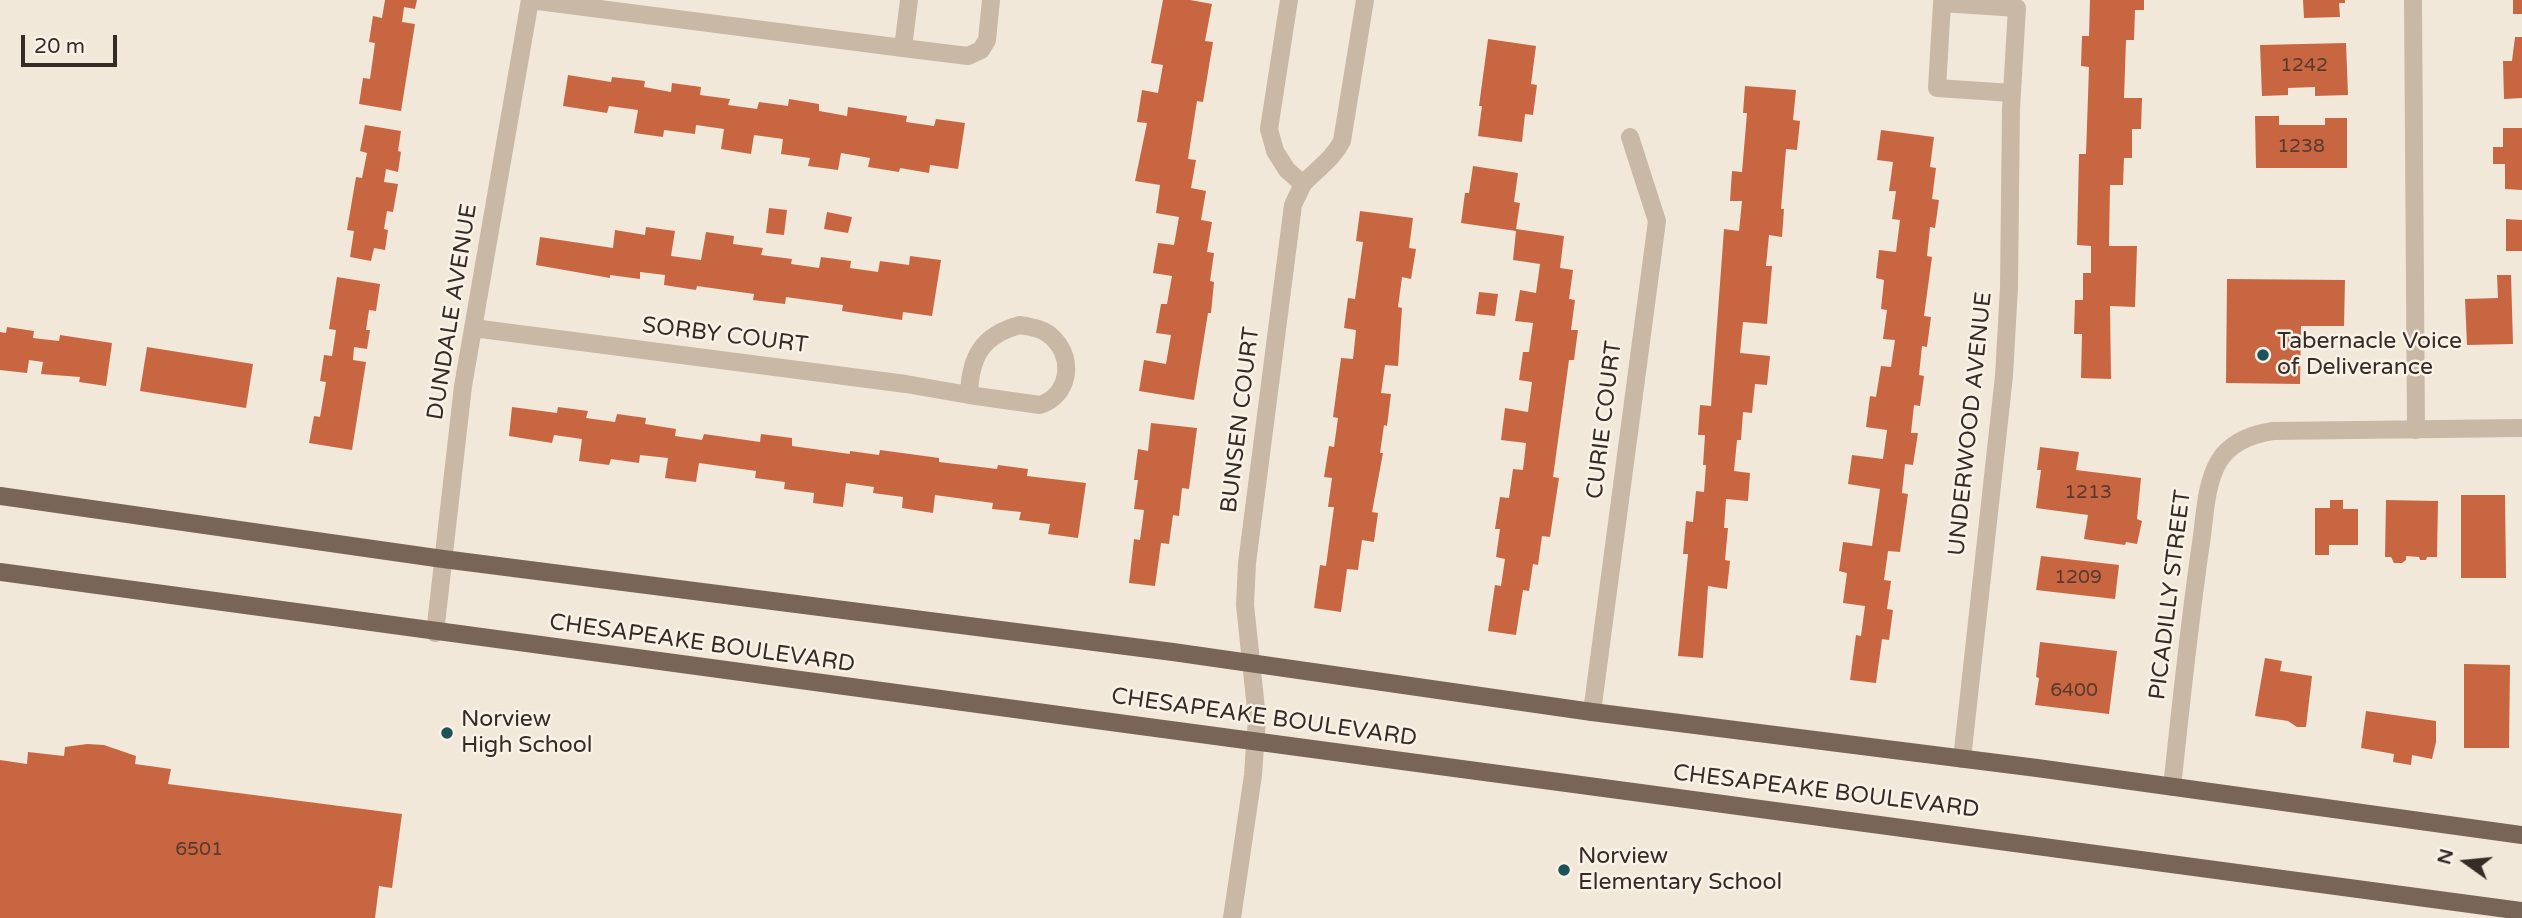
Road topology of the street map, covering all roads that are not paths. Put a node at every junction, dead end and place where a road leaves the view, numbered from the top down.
1 (530, 0) edge
2 (909, 0) edge
3 (991, 0) edge
4 (1289, 0) edge
5 (1365, 0) edge
6 (2413, 0) edge
7 (903, 48) junction
8 (2012, 93) junction
9 (1630, 137) dead end
10 (1303, 184) junction
11 (473, 328) junction
12 (970, 395) junction
13 (2522, 428) edge
14 (2416, 429) junction
15 (0, 496) edge
16 (443, 559) junction
17 (0, 572) edge
18 (435, 633) junction
19 (1253, 664) junction
20 (1592, 712) junction
21 (1255, 742) junction
22 (1962, 759) junction
23 (2172, 787) junction
24 (2522, 835) edge
25 (2522, 911) edge
26 (1232, 918) edge

1 - 7 street
1 - 11 street, DUNDALE AVENUE
2 - 7 street
3 - 7 street
4 - 10 street
5 - 10 street, BUNSEN COURT
6 - 14 street
8 - 8 street, UNDERWOOD AVENUE
8 - 22 street, UNDERWOOD AVENUE
9 - 20 street, CURIE COURT
10 - 19 street, BUNSEN COURT
11 - 12 street, SORBY COURT
11 - 16 street, DUNDALE AVENUE
12 - 12 street, SORBY COURT
13 - 14 street, PICADILLY STREET
14 - 23 street, PICADILLY STREET
15 - 16 main road
16 - 18 street, DUNDALE AVENUE
16 - 19 main road
17 - 18 main road, CHESAPEAKE BOULEVARD
18 - 21 main road, CHESAPEAKE BOULEVARD
19 - 20 main road
19 - 21 street, BUNSEN COURT
20 - 22 main road
21 - 25 main road, CHESAPEAKE BOULEVARD
21 - 26 street, BUNSEN COURT
22 - 23 main road
23 - 24 main road

